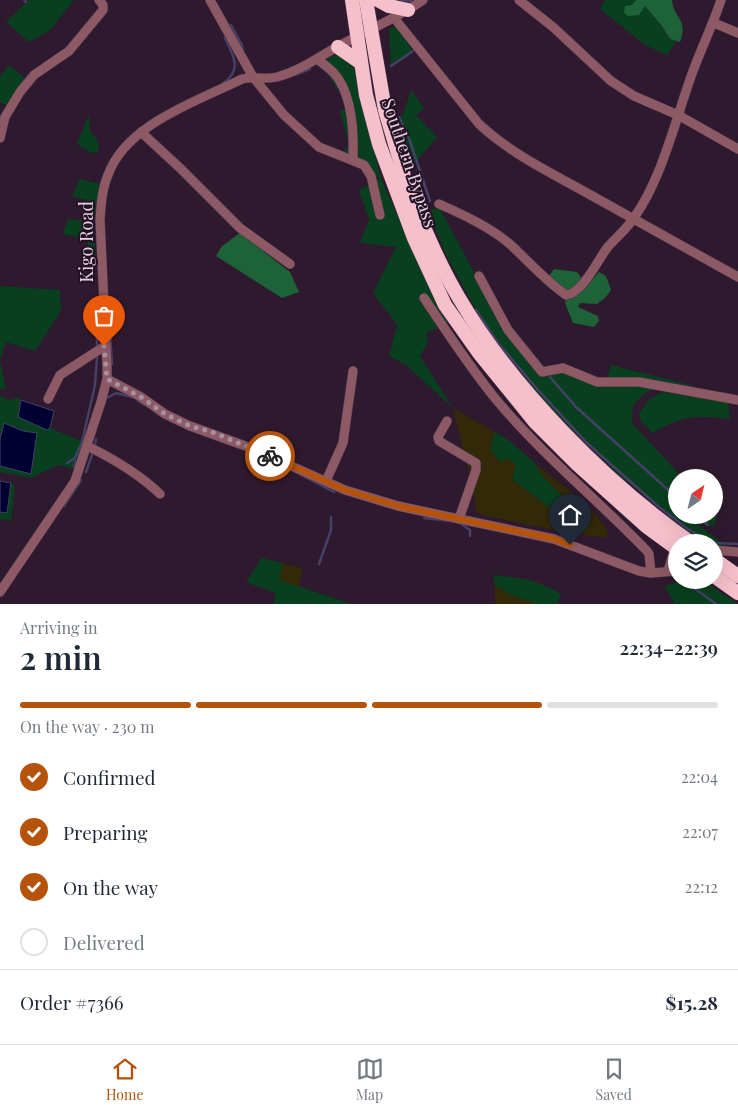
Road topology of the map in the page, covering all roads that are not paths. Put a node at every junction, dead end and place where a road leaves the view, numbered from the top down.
1 (99, 0) edge
2 (210, 0) edge
3 (352, 0) edge
4 (366, 0) edge
5 (378, 0) edge
6 (423, 0) edge
7 (519, 0) edge
8 (721, 0) edge
9 (408, 10) junction
10 (395, 19) junction
11 (714, 23) junction
12 (371, 30) junction
13 (738, 33) edge
14 (357, 37) junction
15 (338, 47) junction
16 (318, 59) junction
17 (361, 63) junction
18 (253, 77) junction
19 (678, 115) junction
20 (140, 132) junction
21 (0, 138) edge
22 (738, 149) edge
23 (353, 160) junction
24 (439, 204) dead end
25 (380, 215) dead end
26 (633, 219) junction
27 (290, 264) dead end
28 (479, 276) dead end
29 (738, 277) edge
30 (424, 298) dead end
31 (104, 346) junction
32 (353, 371) dead end
33 (107, 379) junction
34 (48, 399) dead end
35 (738, 400) edge
36 (447, 421) dead end
37 (87, 446) junction
38 (326, 481) junction
39 (160, 494) dead end
40 (459, 519) junction
41 (678, 534) edge
42 (668, 542) edge
43 (723, 551) edge
44 (738, 552) edge
45 (723, 565) edge
46 (668, 571) edge
47 (650, 573) junction
48 (738, 576) edge
49 (723, 582) edge
50 (0, 592) edge
51 (738, 593) edge

1 - 21 street
2 - 18 street
3 - 14 highway, Southern Bypass
4 - 12 highway, Southern Bypass
5 - 9 highway
6 - 9 street, Kigo Road
7 - 19 street
8 - 11 street
9 - 10 street, Kigo Road
10 - 12 street, Kigo Road
10 - 26 street
11 - 13 street
11 - 19 street
12 - 14 street, Kigo Road
12 - 41 highway, Southern Bypass
14 - 15 street, Kigo Road
14 - 17 highway, Southern Bypass
15 - 16 street, Kigo Road
15 - 17 highway
16 - 18 street, Kigo Road
16 - 23 street
17 - 42 highway, Southern Bypass
18 - 20 street, Kigo Road
18 - 23 street
19 - 22 street
19 - 26 street
20 - 27 street
20 - 31 street, Kigo Road
23 - 25 street
24 - 26 street
26 - 29 street
28 - 35 street
30 - 47 street
31 - 33 street, Kigo Road
31 - 34 street
32 - 38 street
33 - 37 street, Kigo Road
33 - 38 street
36 - 40 street
37 - 39 street
37 - 50 street, Kigo Road
38 - 40 street
40 - 47 street
43 - 44 street
45 - 48 highway
46 - 47 street
49 - 51 highway

